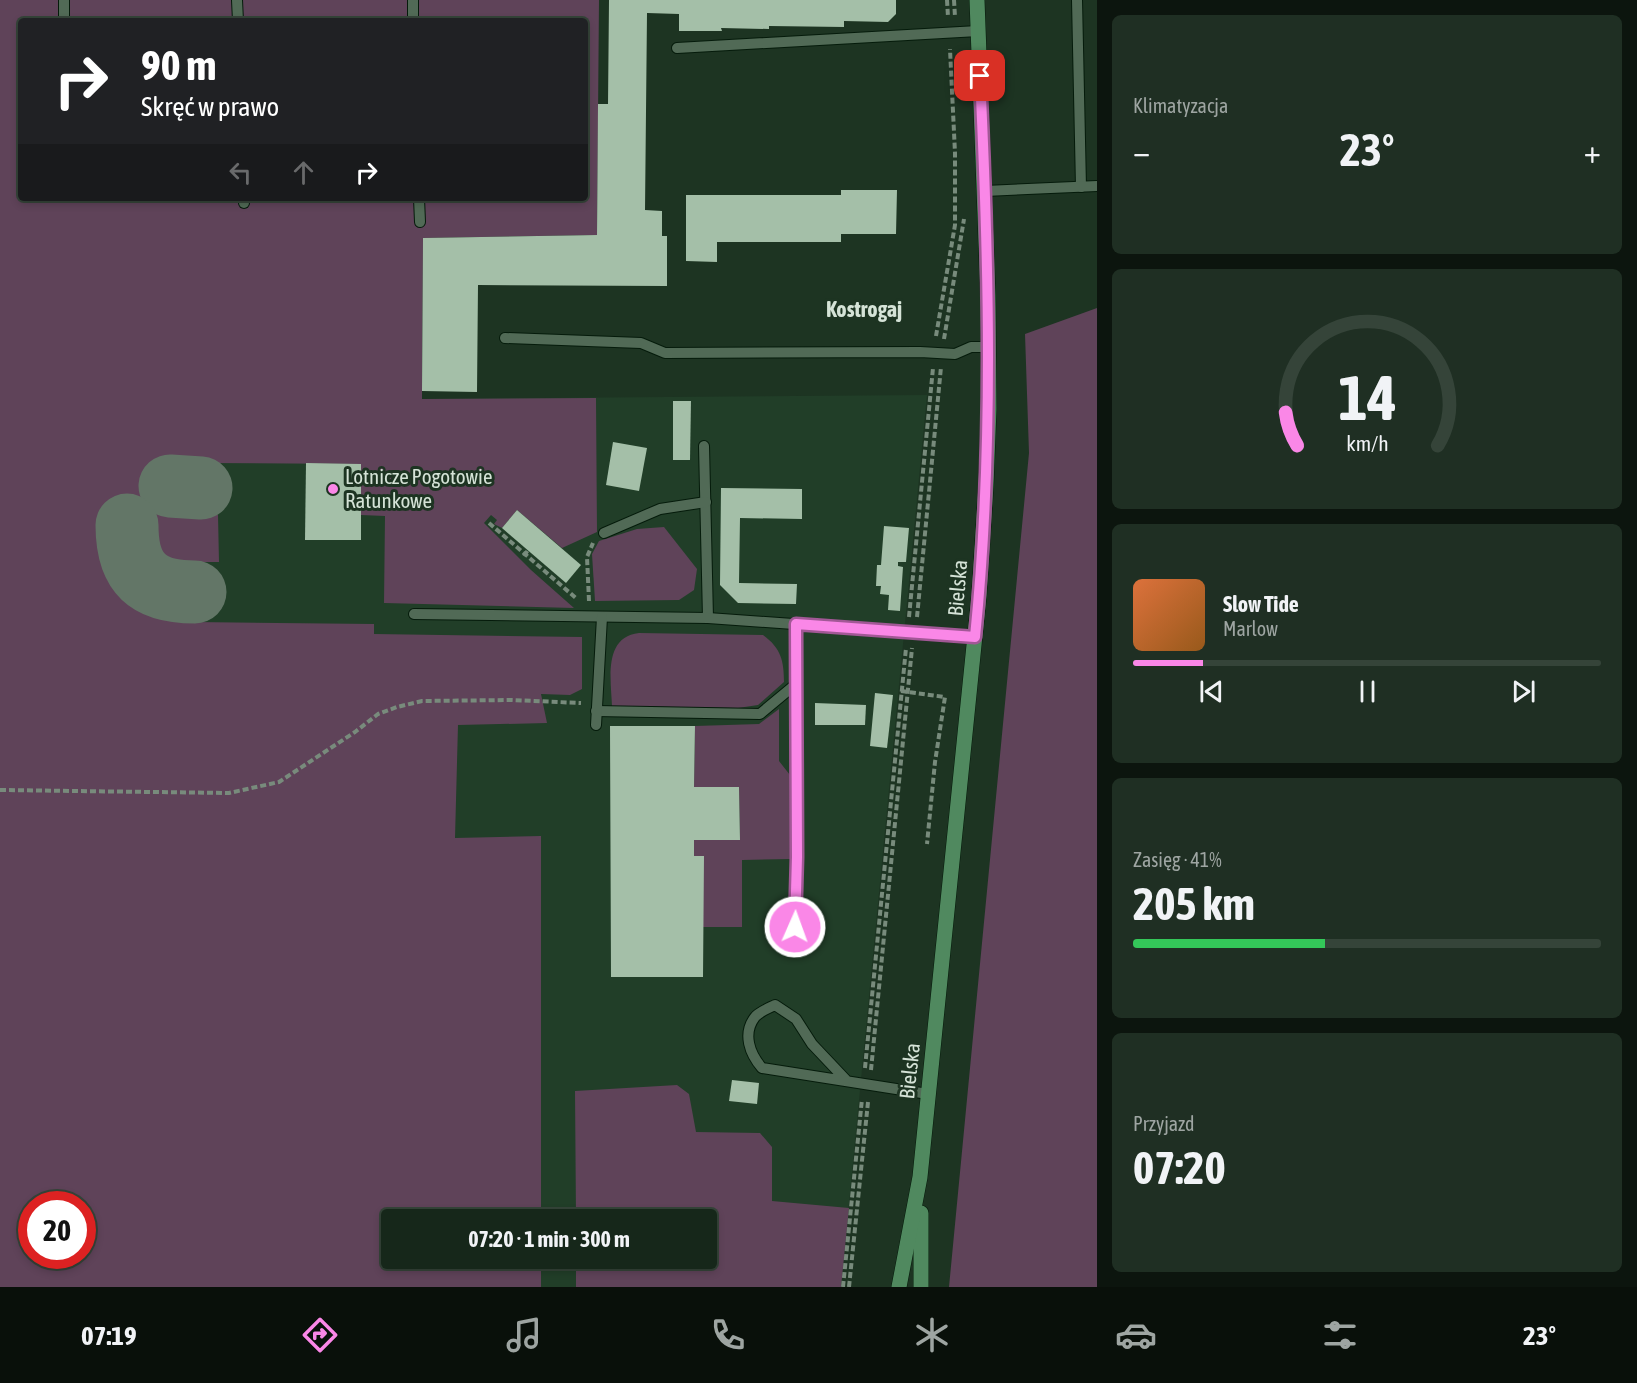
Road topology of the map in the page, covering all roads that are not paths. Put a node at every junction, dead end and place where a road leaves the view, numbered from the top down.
1 (64, 0) edge
2 (237, 0) edge
3 (413, 0) edge
4 (977, 0) edge
5 (1077, 0) edge
6 (64, 18) edge
7 (238, 18) edge
8 (414, 18) edge
9 (978, 31) junction
10 (677, 48) dead end
11 (1081, 186) junction
12 (1097, 186) edge
13 (985, 191) junction
14 (419, 201) edge
15 (420, 222) dead end
16 (505, 338) dead end
17 (988, 347) junction
18 (704, 446) dead end
19 (706, 502) junction
20 (604, 532) road end
21 (414, 614) dead end
22 (602, 617) junction
23 (708, 618) junction
24 (796, 624) junction
25 (975, 637) junction
26 (796, 684) junction
27 (597, 707) junction
28 (596, 725) dead end
29 (794, 951) dead end
30 (847, 1081) junction
31 (928, 1094) junction
32 (920, 1177) junction
33 (899, 1287) edge
34 (921, 1287) edge

1 - 6 lane
2 - 7 lane
3 - 8 lane
4 - 9 main road, Bielska
5 - 11 lane
9 - 10 lane
9 - 13 main road, Bielska
11 - 12 lane
11 - 13 lane
13 - 17 main road, Bielska
14 - 15 lane
16 - 17 lane
17 - 25 main road, Bielska
18 - 19 lane
19 - 20 lane
19 - 23 lane
21 - 22 lane
22 - 23 lane
22 - 27 lane
23 - 24 lane
24 - 25 lane
24 - 26 lane
25 - 31 main road, Bielska
26 - 27 lane
26 - 29 lane
27 - 28 lane
30 - 30 lane
30 - 31 lane
31 - 32 main road, Bielska
32 - 33 main road, Bielska
32 - 34 main road, Bielska

